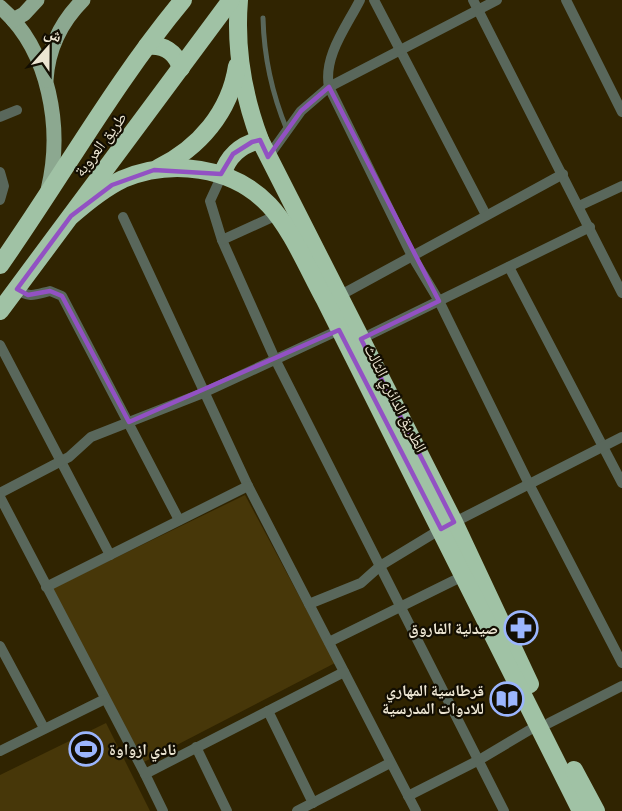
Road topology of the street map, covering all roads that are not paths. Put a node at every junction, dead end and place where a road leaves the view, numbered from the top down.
1 (37, 0) edge
2 (83, 0) edge
3 (183, 0) edge
4 (231, 0) edge
5 (239, 0) edge
6 (360, 0) edge
7 (374, 0) edge
8 (497, 0) edge
9 (566, 0) edge
10 (476, 5) edge
11 (0, 7) edge
12 (263, 18) dead end
13 (13, 20) junction
14 (147, 46) junction
15 (401, 49) junction
16 (239, 56) junction
17 (181, 68) junction
18 (46, 84) junction
19 (328, 87) junction
20 (17, 110) dead end
21 (622, 112) edge
22 (0, 117) edge
23 (287, 130) junction
24 (260, 140) junction
25 (268, 158) junction
26 (154, 170) junction
27 (0, 172) edge
28 (562, 174) junction
29 (222, 175) junction
30 (622, 186) edge
31 (0, 200) edge
32 (44, 203) junction
33 (579, 206) junction
34 (277, 215) junction
35 (486, 215) junction
36 (71, 216) junction
37 (123, 217) dead end
38 (590, 227) junction
39 (222, 240) junction
40 (412, 256) junction
41 (0, 265) edge
42 (509, 267) junction
43 (17, 289) junction
44 (622, 293) edge
45 (339, 296) junction
46 (439, 301) junction
47 (0, 311) edge
48 (339, 330) junction
49 (361, 339) junction
50 (0, 345) edge
51 (275, 359) junction
52 (203, 393) junction
53 (129, 422) junction
54 (622, 437) edge
55 (604, 446) junction
56 (61, 461) junction
57 (622, 483) edge
58 (530, 484) junction
59 (248, 486) junction
60 (0, 495) edge
61 (178, 520) junction
62 (447, 526) junction
63 (110, 555) junction
64 (380, 566) junction
65 (463, 576) junction
66 (46, 587) junction
67 (309, 604) junction
68 (401, 605) junction
69 (329, 642) junction
70 (0, 646) edge
71 (621, 657) edge
72 (344, 672) junction
73 (622, 686) edge
74 (105, 699) junction
75 (268, 711) junction
76 (543, 724) junction
77 (44, 728) junction
78 (196, 747) junction
79 (0, 751) edge
80 (479, 759) junction
81 (390, 763) junction
82 (145, 774) junction
83 (408, 796) junction
84 (313, 803) junction
85 (162, 811) edge
86 (227, 811) edge
87 (297, 811) edge
88 (416, 811) edge
89 (504, 811) edge
90 (581, 811) edge
91 (596, 811) edge

1 - 13 main road
2 - 18 main road
3 - 14 highway, طريق العروبة
4 - 17 highway, طريق العروبة
5 - 16 highway, الطريق الدائري الثالث
6 - 19 street
7 - 15 street
8 - 10 street
9 - 21 street
10 - 15 street
10 - 28 street
11 - 13 main road
12 - 23 lane
13 - 18 main road
14 - 17 highway
14 - 32 highway, طريق العروبة
15 - 19 street
15 - 35 street
16 - 24 highway, الطريق الدائري الثالث
16 - 26 highway
17 - 36 highway, طريق العروبة
18 - 32 main road
19 - 23 street
19 - 40 street
20 - 22 street
23 - 25 street
24 - 25 highway, الطريق الدائري الثالث
24 - 29 highway
25 - 45 highway, الطريق الدائري الثالث
26 - 29 highway, الطريق الدائري الثالث
26 - 36 highway, الطريق الدائري الثالث
27 - 31 street
28 - 33 street
28 - 35 street
29 - 34 highway, الطريق الدائري الثالث
29 - 39 street
30 - 33 street
32 - 41 highway, طريق العروبة
33 - 38 street
34 - 39 street
34 - 48 highway, الطريق الدائري الثالث
35 - 40 street
36 - 43 highway, طريق العروبة
37 - 52 street
38 - 42 street
38 - 44 street
39 - 51 street
40 - 45 street
40 - 46 street
42 - 46 street
42 - 55 street
43 - 47 highway, طريق العروبة
43 - 53 street
45 - 49 highway, الطريق الدائري الثالث
46 - 49 street
46 - 58 street
48 - 51 street
48 - 62 highway, الطريق الدائري الثالث
49 - 62 highway, الطريق الدائري الثالث
50 - 56 street
51 - 52 street
51 - 64 street
52 - 53 street
52 - 59 street
53 - 56 street
53 - 61 street
54 - 55 street
55 - 57 street
55 - 58 street
56 - 60 street
56 - 63 street
58 - 62 street
58 - 71 street
59 - 61 street
59 - 67 street
60 - 66 street
61 - 63 street
62 - 64 street
62 - 65 highway, الطريق الدائري الثالث
62 - 76 highway, الطريق الدائري الثالث
63 - 66 street
64 - 67 street
64 - 68 street
65 - 68 street
65 - 76 highway, الطريق الدائري الثالث
66 - 74 street
67 - 69 street
68 - 69 street
68 - 80 street
69 - 72 street
70 - 77 street
72 - 75 street
72 - 81 street
73 - 76 street
74 - 77 street
74 - 82 street
75 - 78 street
75 - 84 street
76 - 80 street
76 - 90 highway, الطريق الدائري الثالث
76 - 91 highway, الطريق الدائري الثالث
77 - 79 street
78 - 82 street
78 - 86 street
80 - 83 street
80 - 89 street
81 - 83 street
81 - 84 street
82 - 85 street
83 - 88 street
84 - 87 street

